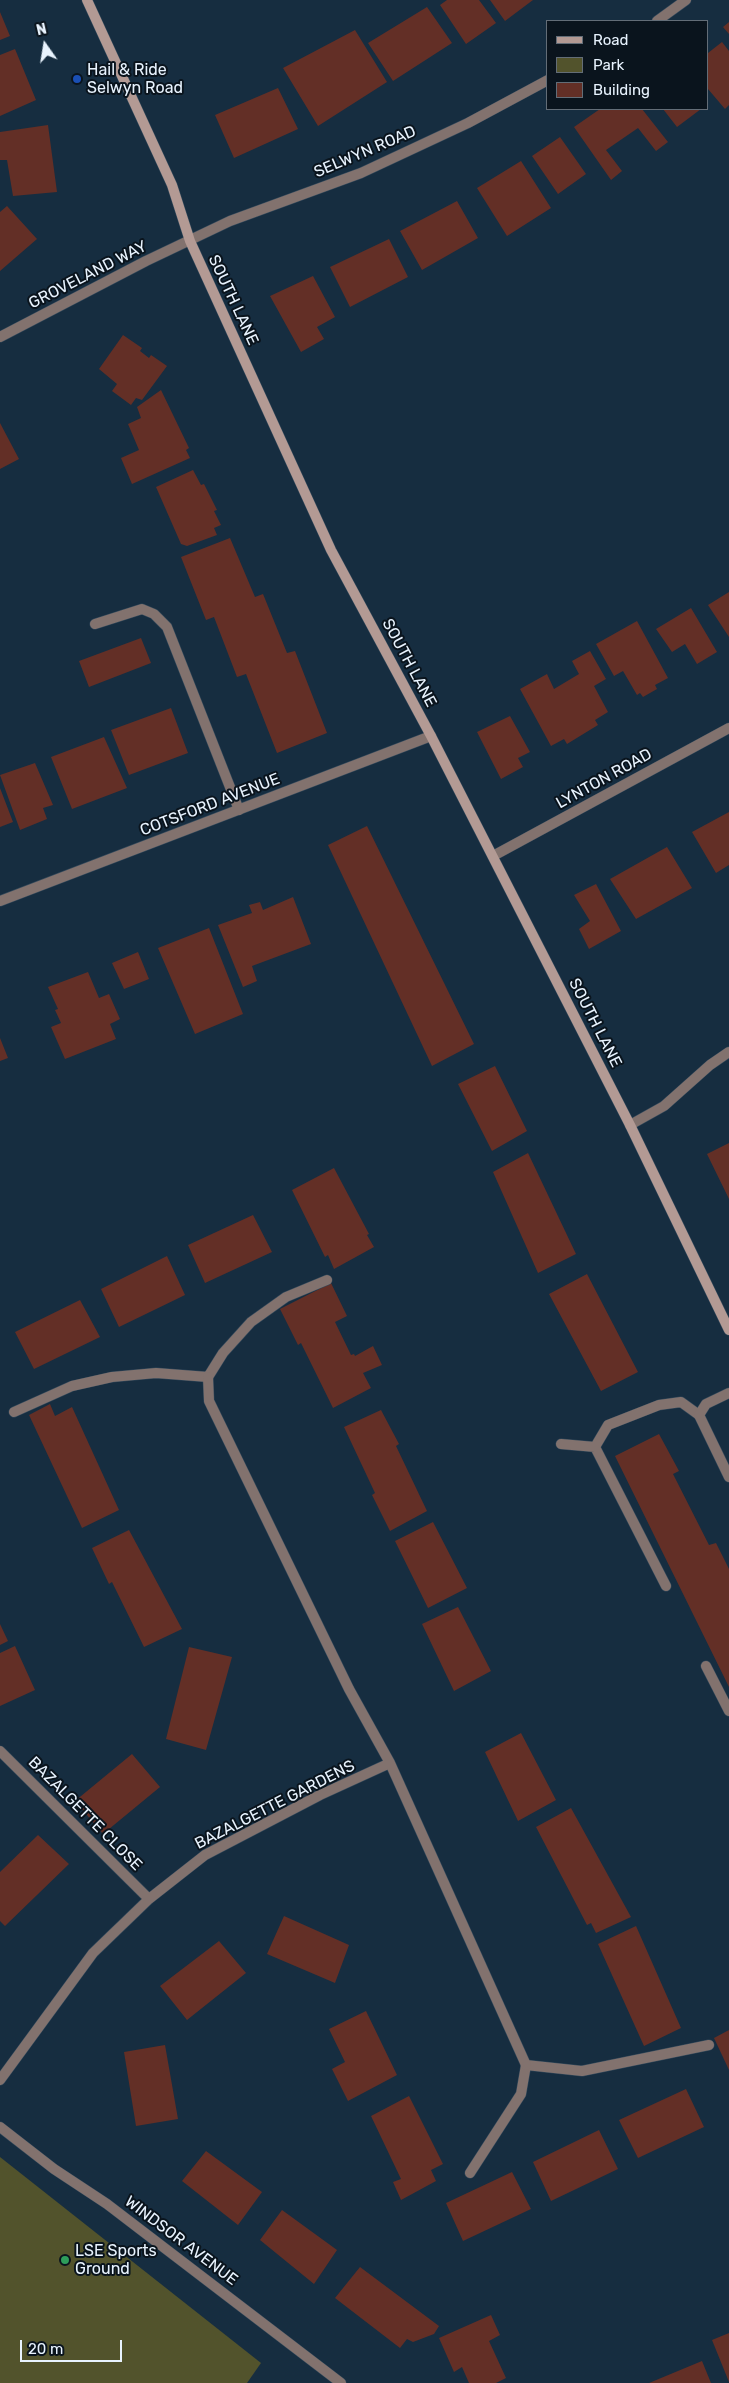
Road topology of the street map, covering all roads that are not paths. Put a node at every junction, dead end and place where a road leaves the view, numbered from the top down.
1 (87, 0) edge
2 (686, 0) edge
3 (658, 20) edge
4 (546, 81) edge
5 (190, 240) junction
6 (0, 336) edge
7 (95, 624) dead end
8 (729, 728) edge
9 (431, 736) junction
10 (239, 810) junction
11 (493, 856) junction
12 (0, 902) edge
13 (729, 1052) edge
14 (630, 1125) junction
15 (327, 1280) dead end
16 (729, 1330) edge
17 (208, 1377) junction
18 (729, 1393) edge
19 (14, 1412) dead end
20 (699, 1415) junction
21 (561, 1444) dead end
22 (595, 1446) junction
23 (729, 1478) edge
24 (666, 1586) dead end
25 (706, 1666) dead end
26 (729, 1711) edge
27 (0, 1750) edge
28 (390, 1763) junction
29 (149, 1899) junction
30 (709, 2045) dead end
31 (526, 2065) junction
32 (0, 2080) edge
33 (0, 2127) edge
34 (470, 2172) dead end
35 (341, 2383) edge

1 - 5 street, SOUTH LANE
2 - 3 street
4 - 5 street, SELWYN ROAD
5 - 6 street, GROVELAND WAY
5 - 9 street, SOUTH LANE
7 - 10 street
8 - 11 street, LYNTON ROAD
9 - 10 street, COTSFORD AVENUE
9 - 11 street, SOUTH LANE
10 - 12 street, COTSFORD AVENUE
11 - 14 street, SOUTH LANE
13 - 14 street
14 - 16 street, SOUTH LANE
15 - 17 street
17 - 19 street
17 - 28 street
18 - 20 street
20 - 22 street
20 - 23 street
21 - 22 street
22 - 24 street
25 - 26 street
27 - 29 street, BAZALGETTE CLOSE
28 - 29 street, BAZALGETTE GARDENS
28 - 31 street
29 - 32 street, BAZALGETTE GARDENS
30 - 31 street
31 - 34 street
33 - 35 street, WINDSOR AVENUE

